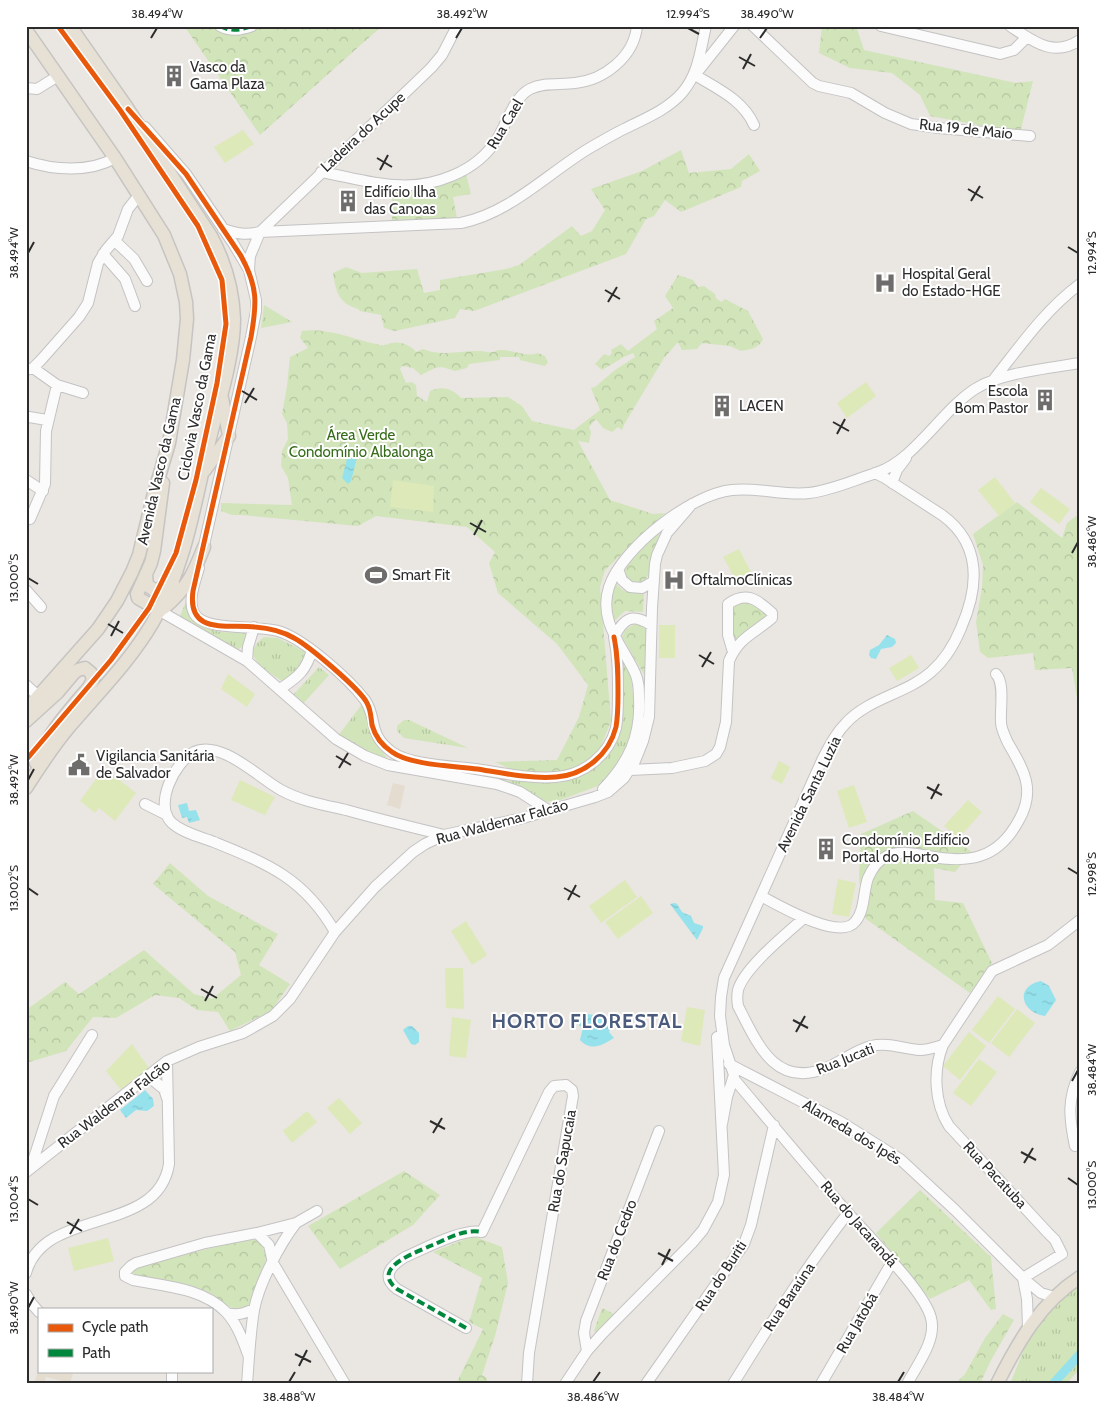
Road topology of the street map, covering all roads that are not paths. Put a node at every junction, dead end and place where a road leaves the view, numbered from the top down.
1 (220, 26) edge
2 (252, 26) edge
3 (458, 26) edge
4 (637, 26) edge
5 (706, 26) edge
6 (734, 26) edge
7 (753, 26) edge
8 (881, 26) edge
9 (1010, 26) edge
10 (71, 27) edge
11 (26, 30) edge
12 (1026, 38) junction
13 (1080, 40) edge
14 (695, 75) junction
15 (58, 76) junction
16 (26, 88) edge
17 (128, 109) junction
18 (754, 125) dead end
19 (1030, 136) dead end
20 (114, 158) junction
21 (26, 161) edge
22 (321, 172) junction
23 (139, 194) junction
24 (223, 228) junction
25 (260, 232) junction
26 (115, 241) junction
27 (103, 254) junction
28 (249, 270) junction
29 (147, 281) dead end
30 (1080, 284) edge
31 (135, 306) dead end
32 (1080, 363) edge
33 (30, 369) edge
34 (994, 379) junction
35 (57, 385) junction
36 (83, 393) dead end
37 (221, 393) junction
38 (29, 417) dead end
39 (48, 420) junction
40 (229, 436) junction
41 (168, 443) junction
42 (912, 449) junction
43 (875, 473) junction
44 (201, 476) junction
45 (26, 480) edge
46 (856, 480) junction
47 (892, 483) junction
48 (43, 491) junction
49 (692, 504) junction
50 (30, 519) dead end
51 (204, 547) junction
52 (618, 569) junction
53 (146, 575) junction
54 (654, 582) junction
55 (173, 583) junction
56 (26, 590) edge
57 (41, 607) dead end
58 (160, 611) junction
59 (651, 625) junction
60 (254, 627) junction
61 (614, 637) junction
62 (312, 650) junction
63 (733, 652) junction
64 (247, 661) junction
65 (996, 674) dead end
66 (26, 685) edge
67 (280, 689) junction
68 (38, 696) junction
69 (26, 710) edge
70 (26, 721) edge
71 (629, 764) junction
72 (26, 787) edge
73 (510, 788) junction
74 (145, 804) dead end
75 (548, 810) junction
76 (167, 815) junction
77 (532, 816) junction
78 (444, 835) junction
79 (761, 896) junction
80 (804, 918) junction
81 (1080, 920) edge
82 (335, 932) junction
83 (720, 1016) junction
84 (92, 1035) dead end
85 (943, 1045) junction
86 (920, 1050) junction
87 (167, 1061) junction
88 (937, 1064) junction
89 (732, 1066) junction
90 (718, 1067) junction
91 (1080, 1072) edge
92 (148, 1076) junction
93 (732, 1083) junction
94 (719, 1085) junction
95 (168, 1101) junction
96 (722, 1124) junction
97 (774, 1125) junction
98 (659, 1131) dead end
99 (1075, 1146) dead end
100 (28, 1170) edge
101 (317, 1212) dead end
102 (848, 1213) junction
103 (296, 1223) junction
104 (257, 1233) junction
105 (892, 1262) junction
106 (273, 1263) junction
107 (26, 1273) edge
108 (1080, 1277) edge
109 (1023, 1278) junction
110 (26, 1294) edge
111 (1054, 1296) junction
112 (254, 1309) junction
113 (38, 1311) edge
114 (227, 1313) junction
115 (1028, 1327) junction
116 (466, 1328) dead end
117 (587, 1351) junction
118 (249, 1357) junction
119 (247, 1384) edge
120 (345, 1384) edge
121 (527, 1384) edge
122 (565, 1384) edge
123 (646, 1384) edge
124 (733, 1384) edge
125 (821, 1384) edge
126 (907, 1384) edge
127 (997, 1384) edge

1 - 2 street
3 - 22 street, Ladeira do Acupe
4 - 22 street, Rua Cael
5 - 14 street
6 - 14 street
7 - 19 street, Rua 19 de Maio
8 - 12 street
9 - 12 street
10 - 17 main road
11 - 15 main road, Avenida Vasco da Gama
12 - 13 street
14 - 18 street
14 - 25 street
15 - 16 street
15 - 20 main road, Avenida Vasco da Gama
17 - 24 street
17 - 37 main road
20 - 21 street
20 - 23 main road, Avenida Vasco da Gama
22 - 25 street, Ladeira do Acupe
23 - 26 street
23 - 41 main road, Avenida Vasco da Gama
24 - 25 street
24 - 28 street
25 - 28 street, Ladeira do Acupe
26 - 27 street
26 - 29 street
27 - 31 street
27 - 33 street
28 - 40 street
30 - 34 street
32 - 34 street, Rua Waldemar Falcão
33 - 35 street
34 - 42 street, Rua Waldemar Falcão
35 - 36 street
35 - 39 street
37 - 40 main road
37 - 44 main road
38 - 39 street
39 - 48 street
40 - 44 main road
40 - 51 street
41 - 53 main road
41 - 68 main road, Avenida Vasco da Gama
42 - 43 street, Rua Waldemar Falcão
42 - 47 street, Rua Waldemar Falcão
43 - 46 street, Rua Waldemar Falcão
43 - 47 street
44 - 55 main road
45 - 48 street
46 - 47 street, Rua Waldemar Falcão
46 - 49 street, Rua Waldemar Falcão
47 - 79 street, Avenida Santa Luzia
48 - 50 street
49 - 52 street, Rua Waldemar Falcão
49 - 54 street, Rua Waldemar Falcão
51 - 58 main road
51 - 60 street
52 - 54 street
52 - 61 street, Rua Waldemar Falcão
53 - 55 main road
53 - 58 main road
54 - 59 street, Rua Waldemar Falcão
55 - 58 main road
56 - 57 street
58 - 64 street
58 - 72 main road
59 - 61 street
59 - 71 street, Rua Waldemar Falcão
60 - 62 street
60 - 64 street
61 - 62 street
61 - 71 street, Rua Waldemar Falcão
62 - 67 street
63 - 63 street
63 - 71 street
64 - 67 street
65 - 80 street
66 - 68 street
67 - 73 street
68 - 69 main road, Avenida Vasco da Gama
70 - 72 main road
71 - 75 street, Rua Waldemar Falcão
73 - 75 street
73 - 77 street
74 - 76 street
75 - 77 street, Rua Waldemar Falcão
76 - 78 street
76 - 82 street
77 - 78 street, Rua Waldemar Falcão
78 - 82 street, Rua Waldemar Falcão
79 - 80 street
79 - 83 street, Avenida Santa Luzia
80 - 86 street, Rua Jucati
81 - 85 street
82 - 87 street, Rua Waldemar Falcão
83 - 89 street, Avenida Santa Luzia
83 - 90 street, Avenida Santa Luzia
84 - 100 street
85 - 86 street, Rua Jucati
85 - 88 street, Rua Pacatuba
86 - 88 street, Rua Jucati
87 - 92 street, Rua Waldemar Falcão
87 - 95 street
88 - 109 street, Rua Pacatuba
89 - 90 street
89 - 93 street, Avenida Santa Luzia
89 - 109 street, Alameda dos Ipês
90 - 94 street, Avenida Santa Luzia
91 - 99 street
92 - 95 street
92 - 100 street, Rua Waldemar Falcão
93 - 94 street
93 - 96 street, Avenida Santa Luzia
93 - 97 street, Rua do Jacarandá
94 - 96 street, Avenida Santa Luzia
95 - 107 street
96 - 117 street, Avenida Santa Luzia
97 - 102 street, Rua do Jacarandá
97 - 123 street, Rua do Buriti
98 - 117 street, Rua do Cedro
101 - 103 street
102 - 105 street, Rua do Jacarandá
102 - 124 street, Rua Baraúna
103 - 104 street
103 - 106 street
104 - 106 street
104 - 114 street
105 - 125 street, Rua Jatobá
105 - 126 street, Rua do Jacarandá
106 - 112 street
106 - 120 street
108 - 111 main road
109 - 111 street, Alameda dos Ipês
109 - 115 street
110 - 113 street
111 - 115 main road
112 - 114 street
112 - 118 street
114 - 118 street
115 - 127 main road
116 - 121 street, Rua do Sapucaia
117 - 122 street, Avenida Santa Luzia
118 - 119 street

